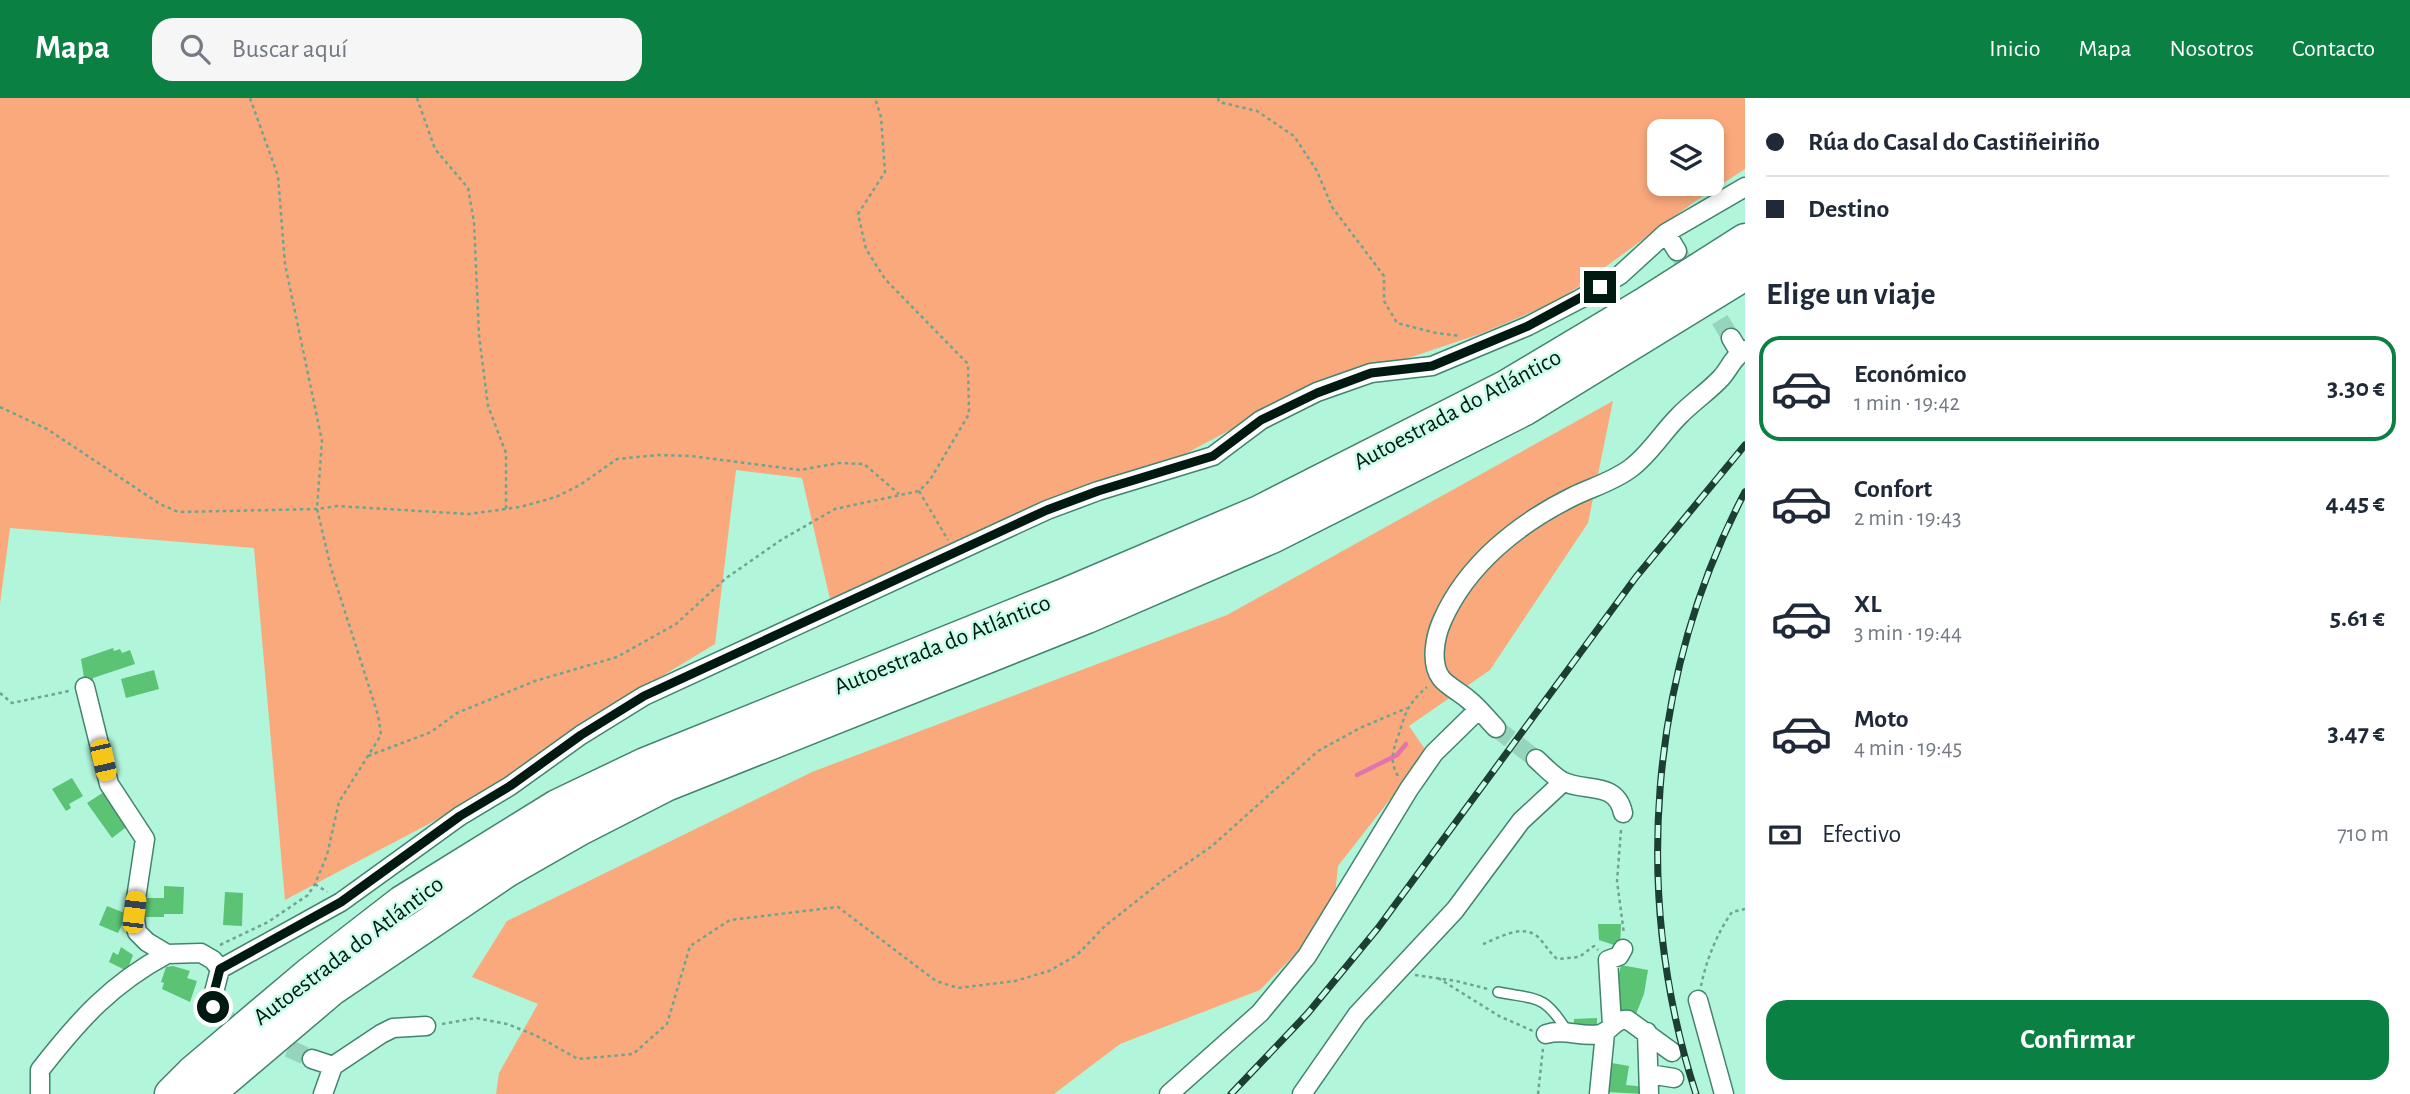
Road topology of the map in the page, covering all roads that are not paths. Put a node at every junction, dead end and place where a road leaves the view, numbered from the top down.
1 (1745, 187) edge
2 (1666, 233) junction
3 (1745, 240) edge
4 (1677, 251) tunnel mouth
5 (1745, 274) edge
6 (1739, 347) edge
7 (85, 687) road end
8 (1475, 706) junction
9 (1496, 728) tunnel mouth
10 (1536, 759) tunnel mouth
11 (1563, 782) junction
12 (1623, 813) road end
13 (1623, 949) road end
14 (167, 954) junction
15 (220, 969) junction
16 (1498, 992) road end
17 (1698, 1000) road end
18 (215, 1014) dead end
19 (426, 1026) road end
20 (1608, 1029) junction
21 (1567, 1031) junction
22 (1647, 1032) junction
23 (1546, 1034) road end
24 (1672, 1052) dead end
25 (312, 1059) tunnel mouth
26 (333, 1066) junction
27 (1650, 1074) junction
28 (1674, 1078) dead end
29 (40, 1094) edge
30 (171, 1094) edge
31 (208, 1094) edge
32 (323, 1094) edge
33 (1169, 1094) edge
34 (1302, 1094) edge
35 (1599, 1094) edge
36 (1648, 1094) edge
37 (1724, 1094) edge

1 - 2 street
2 - 4 street
2 - 15 street
3 - 30 highway, Autoestrada do Atlántico
5 - 31 highway, Autoestrada do Atlántico
6 - 8 street
7 - 14 street
8 - 9 street
8 - 33 street
10 - 11 street
11 - 12 street
11 - 34 street
13 - 20 street
14 - 15 street
14 - 29 street
15 - 18 street
16 - 21 lane
17 - 37 street
19 - 26 street
20 - 21 street
20 - 22 street
20 - 35 street
21 - 23 street
22 - 24 street
22 - 27 street
25 - 26 street
26 - 32 street
27 - 28 street
27 - 36 street

